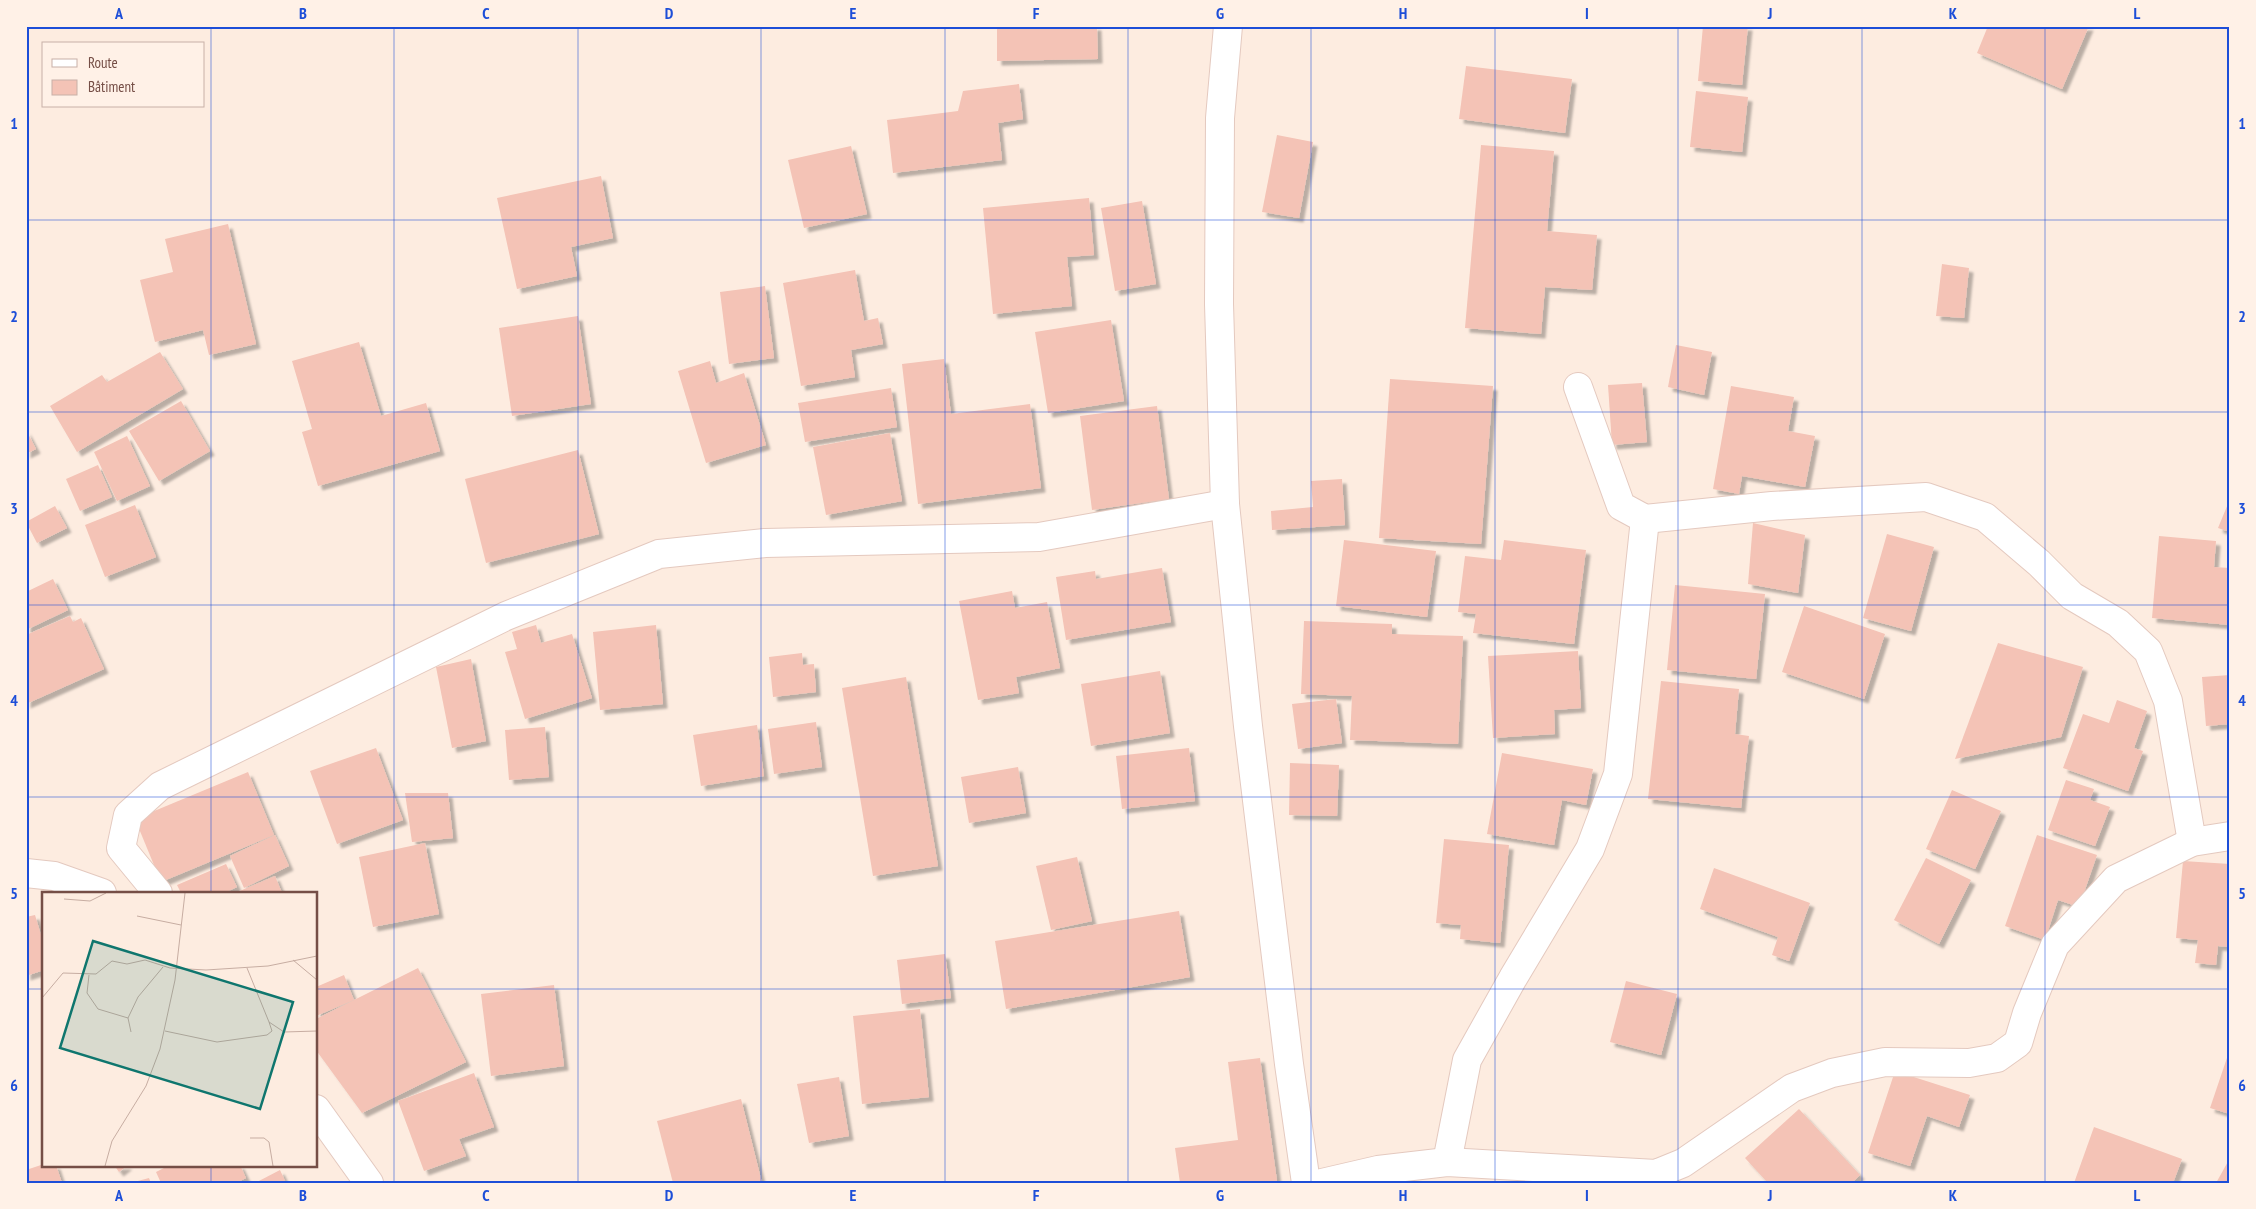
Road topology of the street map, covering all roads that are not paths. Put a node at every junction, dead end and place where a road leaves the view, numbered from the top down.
1 (1228, 26) edge
2 (1578, 387) dead end
3 (1225, 504) junction
4 (1645, 519) junction
5 (2230, 836) edge
6 (2192, 842) junction
7 (26, 873) edge
8 (99, 892) edge
9 (157, 892) edge
10 (318, 1113) edge
11 (1447, 1162) junction
12 (369, 1183) edge
13 (1306, 1183) edge
14 (1322, 1183) edge

1 - 3 street
2 - 4 street
3 - 9 street
3 - 13 street
4 - 6 street
4 - 11 street
5 - 6 street
6 - 11 street
7 - 8 street
10 - 12 street
11 - 14 street

